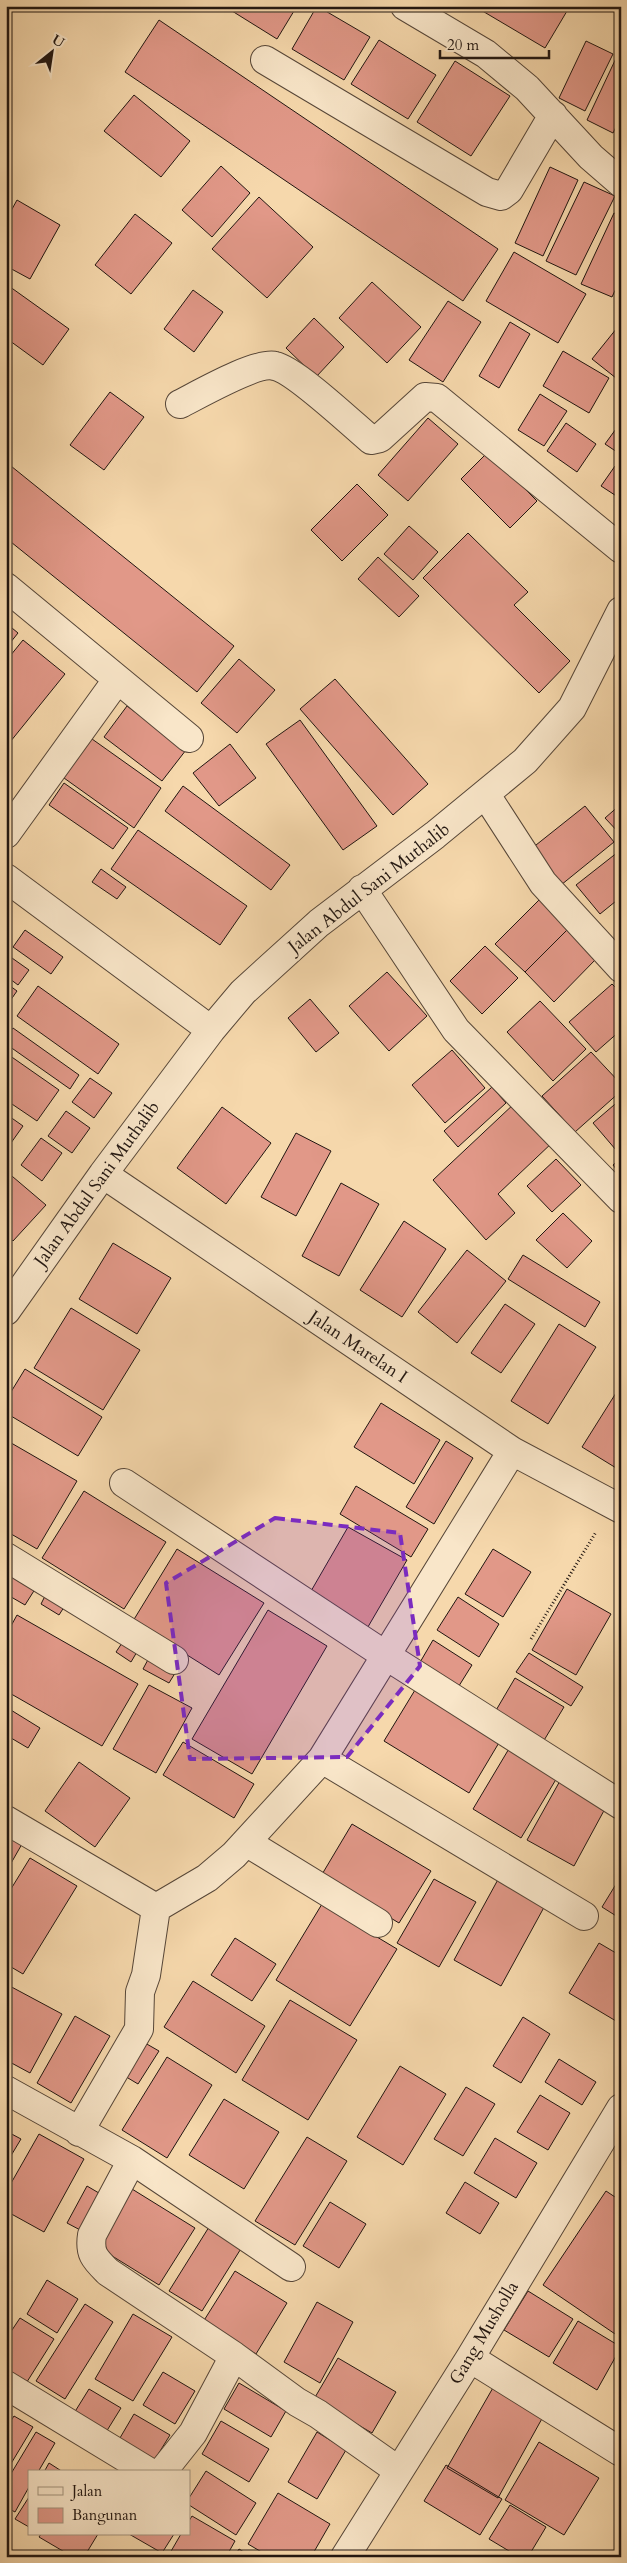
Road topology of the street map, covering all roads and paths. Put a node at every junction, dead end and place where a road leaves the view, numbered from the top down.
1 (405, 6) edge
2 (265, 60) dead end
3 (553, 115) junction
4 (621, 183) edge
5 (180, 404) dead end
6 (621, 549) edge
7 (6, 587) edge
8 (621, 611) edge
9 (117, 680) junction
10 (189, 738) dead end
11 (486, 794) junction
12 (6, 834) edge
13 (6, 878) edge
14 (362, 889) junction
15 (621, 968) edge
16 (212, 1030) junction
17 (103, 1174) junction
18 (621, 1199) edge
19 (11, 1293) edge
20 (512, 1451) junction
21 (124, 1483) dead end
22 (617, 1506) edge
23 (6, 1557) edge
24 (531, 1638) dead end
25 (385, 1654) junction
26 (174, 1660) dead end
27 (322, 1759) junction
28 (621, 1805) edge
29 (6, 1820) edge
30 (246, 1842) junction
31 (156, 1908) junction
32 (584, 1916) dead end
33 (378, 1923) dead end
34 (6, 2090) edge
35 (621, 2108) edge
36 (80, 2132) junction
37 (132, 2160) junction
38 (291, 2267) dead end
39 (234, 2356) junction
40 (470, 2358) junction
41 (6, 2385) edge
42 (621, 2452) edge
43 (146, 2470) edge
44 (164, 2470) edge
45 (399, 2471) junction
46 (345, 2557) edge

1 - 3 street
2 - 3 street
3 - 4 street
5 - 6 street
7 - 9 street
8 - 11 street, Jalan Abdul Sani Muthalib
9 - 10 street
9 - 12 street
11 - 14 street, Jalan Abdul Sani Muthalib
11 - 15 street
13 - 16 street
14 - 16 street, Jalan Abdul Sani Muthalib
14 - 18 street
16 - 17 street, Jalan Abdul Sani Muthalib
17 - 19 street, Jalan Abdul Sani Muthalib
17 - 20 street, Jalan Marelan I
20 - 22 street, Jalan Marelan I
20 - 25 street
21 - 25 street
22 - 24 path
23 - 26 street
25 - 27 street
25 - 28 street
27 - 30 street
27 - 32 street
29 - 31 street
30 - 31 street
30 - 33 street
31 - 36 street
34 - 36 street
35 - 40 street, Gang Musholla
36 - 37 street
37 - 38 street
37 - 39 street
39 - 44 street
39 - 45 street
40 - 42 street
40 - 45 street, Gang Musholla
41 - 43 street
45 - 46 street, Gang Musholla

